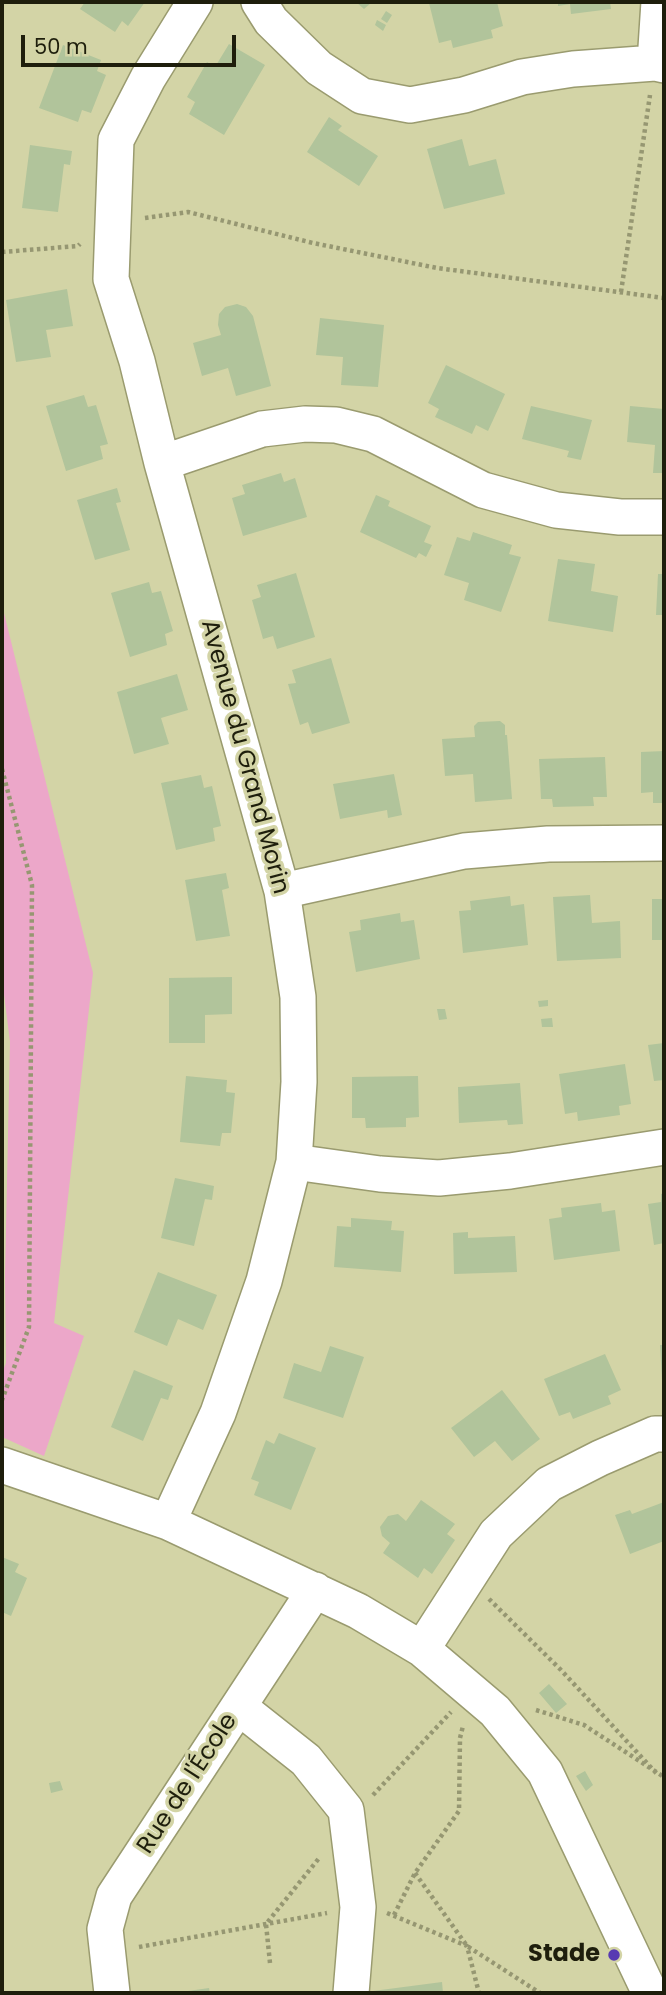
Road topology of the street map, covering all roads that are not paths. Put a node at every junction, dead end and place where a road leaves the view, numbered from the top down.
1 (195, 2) edge
2 (258, 2) edge
3 (659, 2) edge
4 (659, 64) edge
5 (162, 463) junction
6 (664, 517) edge
7 (664, 843) edge
8 (282, 891) junction
9 (664, 1147) edge
10 (294, 1162) junction
11 (664, 1434) edge
12 (2, 1465) edge
13 (168, 1522) junction
14 (315, 1590) junction
15 (422, 1649) junction
16 (239, 1707) junction
17 (112, 1993) edge
18 (351, 1993) edge
19 (650, 1993) edge

1 - 5 street, Avenue du Grand Morin
2 - 4 street
3 - 4 street
5 - 6 street
5 - 8 street, Avenue du Grand Morin
7 - 8 street
8 - 10 street, Avenue du Grand Morin
9 - 10 street
10 - 13 street, Avenue du Grand Morin
11 - 15 street
12 - 13 street
13 - 14 street
14 - 15 street
14 - 16 street, Rue de l'École
15 - 19 street
16 - 17 street, Rue de l'École
16 - 18 street

